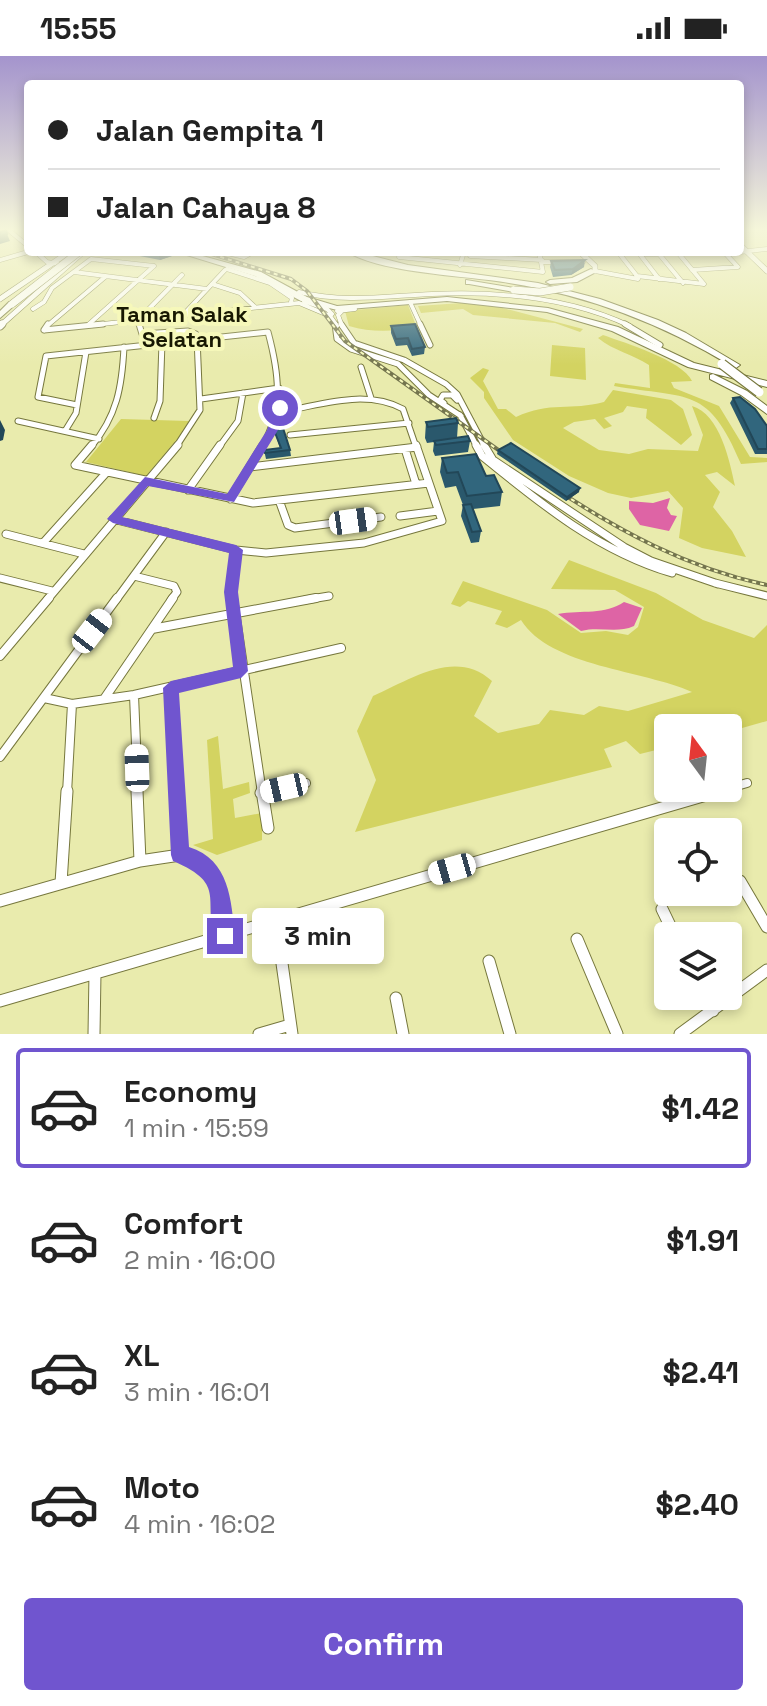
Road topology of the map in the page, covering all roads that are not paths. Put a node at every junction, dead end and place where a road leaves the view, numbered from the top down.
1 (37, 274) edge
2 (48, 274) edge
3 (61, 274) edge
4 (67, 274) edge
5 (91, 274) edge
6 (145, 274) edge
7 (224, 274) edge
8 (246, 274) edge
9 (253, 274) edge
10 (258, 274) edge
11 (271, 274) edge
12 (431, 274) edge
13 (438, 274) edge
14 (488, 274) edge
15 (498, 274) edge
16 (587, 274) edge
17 (590, 274) edge
18 (607, 274) edge
19 (634, 274) edge
20 (655, 274) edge
21 (675, 274) edge
22 (695, 274) edge
23 (182, 275) dead end
24 (105, 277) junction
25 (585, 279) junction
26 (659, 279) junction
27 (136, 281) junction
28 (284, 281) junction
29 (683, 283) junction
30 (172, 285) junction
31 (209, 287) junction
32 (295, 296) junction
33 (410, 302) junction
34 (5, 304) edge
35 (255, 307) junction
36 (33, 309) dead end
37 (355, 309) junction
38 (331, 312) junction
39 (341, 312) junction
40 (321, 313) junction
41 (183, 315) junction
42 (567, 315) junction
43 (0, 316) edge
44 (586, 317) junction
45 (646, 317) junction
46 (138, 320) junction
47 (334, 320) junction
48 (87, 325) junction
49 (0, 326) edge
50 (616, 326) junction
51 (197, 338) junction
52 (162, 342) junction
53 (430, 345) dead end
54 (660, 345) junction
55 (124, 347) junction
56 (86, 352) junction
57 (361, 367) dead end
58 (422, 370) junction
59 (416, 379) junction
60 (279, 388) junction
61 (765, 388) edge
62 (243, 393) junction
63 (371, 398) junction
64 (201, 399) junction
65 (77, 405) junction
66 (290, 410) dead end
67 (767, 411) edge
68 (464, 414) junction
69 (154, 418) dead end
70 (18, 421) dead end
71 (409, 423) junction
72 (65, 431) junction
73 (290, 435) dead end
74 (99, 439) junction
75 (417, 447) junction
76 (405, 449) junction
77 (250, 467) junction
78 (106, 473) junction
79 (145, 481) junction
80 (429, 483) junction
81 (416, 484) junction
82 (188, 490) junction
83 (230, 499) junction
84 (279, 500) junction
85 (438, 511) junction
86 (400, 516) dead end
87 (381, 517) dead end
88 (113, 519) junction
89 (166, 532) junction
90 (6, 534) dead end
91 (43, 543) junction
92 (236, 550) junction
93 (84, 554) junction
94 (134, 576) junction
95 (2, 581) edge
96 (718, 584) junction
97 (52, 591) junction
98 (329, 596) dead end
99 (767, 596) edge
100 (234, 615) junction
101 (152, 629) junction
102 (341, 648) dead end
103 (0, 656) edge
104 (241, 671) junction
105 (171, 688) junction
106 (134, 695) junction
107 (44, 698) junction
108 (104, 699) junction
109 (72, 704) junction
110 (0, 759) edge
111 (306, 783) dead end
112 (747, 783) dead end
113 (261, 793) junction
114 (268, 828) dead end
115 (180, 855) junction
116 (140, 861) junction
117 (61, 883) junction
118 (742, 884) edge
119 (0, 901) edge
120 (662, 909) dead end
121 (276, 921) junction
122 (668, 922) edge
123 (767, 927) edge
124 (225, 936) junction
125 (577, 939) dead end
126 (489, 961) dead end
127 (767, 970) edge
128 (95, 973) junction
129 (396, 998) dead end
130 (0, 1001) edge
131 (713, 1011) joint
132 (291, 1029) edge
133 (94, 1034) edge
134 (259, 1034) edge
135 (403, 1034) edge
136 (510, 1034) edge
137 (617, 1034) edge
138 (680, 1034) edge

1 - 34 main road
2 - 34 highway, bridge
3 - 49 main road
4 - 36 street
5 - 24 street
6 - 27 street
7 - 31 street
8 - 32 street
9 - 32 highway
10 - 28 highway
11 - 28 highway
12 - 25 highway, bridge
13 - 61 highway, bridge
14 - 45 highway
15 - 16 highway
17 - 25 highway
18 - 29 street
19 - 26 street
20 - 26 street
21 - 29 street
22 - 29 street
23 - 30 street
24 - 27 street
24 - 48 street
25 - 45 highway
26 - 29 street
27 - 30 street
27 - 48 street
28 - 32 highway
30 - 31 street
30 - 46 street
31 - 35 street
31 - 41 street
32 - 35 street
32 - 37 highway
32 - 38 street
32 - 40 street
32 - 44 highway
32 - 54 street
33 - 37 highway
33 - 42 highway
33 - 53 street
34 - 43 highway
35 - 41 street
37 - 39 street
38 - 39 street
38 - 40 street
38 - 47 street
39 - 58 street
40 - 47 street
41 - 46 street
42 - 44 highway
42 - 67 highway
44 - 50 highway
45 - 61 highway
46 - 48 street
46 - 51 street
47 - 59 street
50 - 54 highway
50 - 61 highway
51 - 52 street
51 - 60 street
51 - 64 street
52 - 55 street
52 - 69 street
54 - 61 highway
55 - 56 street
55 - 74 street
56 - 65 street
56 - 65 street
57 - 63 street
58 - 59 street
58 - 68 street
59 - 68 street
60 - 62 street
60 - 77 street
62 - 64 street
62 - 82 street
63 - 66 street
63 - 71 street
64 - 79 street
65 - 72 street
68 - 96 street
68 - 96 street
70 - 72 street
71 - 73 street
71 - 75 street
72 - 74 street
74 - 78 street
75 - 76 street
75 - 80 street
76 - 77 street
76 - 81 street
77 - 83 street
78 - 79 street
78 - 91 street
79 - 82 street
79 - 88 street
80 - 81 street
80 - 85 street
81 - 84 street
82 - 83 street
83 - 84 street
84 - 87 street
85 - 86 street
85 - 92 street
88 - 89 street
88 - 93 street
89 - 92 street
89 - 94 street
90 - 91 street
91 - 93 street
92 - 100 street
93 - 97 street
94 - 101 street
94 - 107 street
95 - 97 street
96 - 99 street
97 - 103 street
98 - 100 street
100 - 101 street
100 - 104 street
101 - 108 street
102 - 104 street
104 - 105 street
104 - 113 street
105 - 106 street
105 - 115 street
106 - 108 street
106 - 116 street
107 - 109 street
107 - 110 street
108 - 109 street
109 - 117 street
111 - 113 street
112 - 121 street
113 - 114 street
115 - 116 street
115 - 124 street
116 - 117 street
117 - 119 street
118 - 123 street
120 - 122 street
121 - 124 street
121 - 132 street
124 - 128 street
125 - 137 street
126 - 136 street
127 - 131 street
128 - 130 street
128 - 133 street
129 - 135 street
131 - 138 street
132 - 134 street

